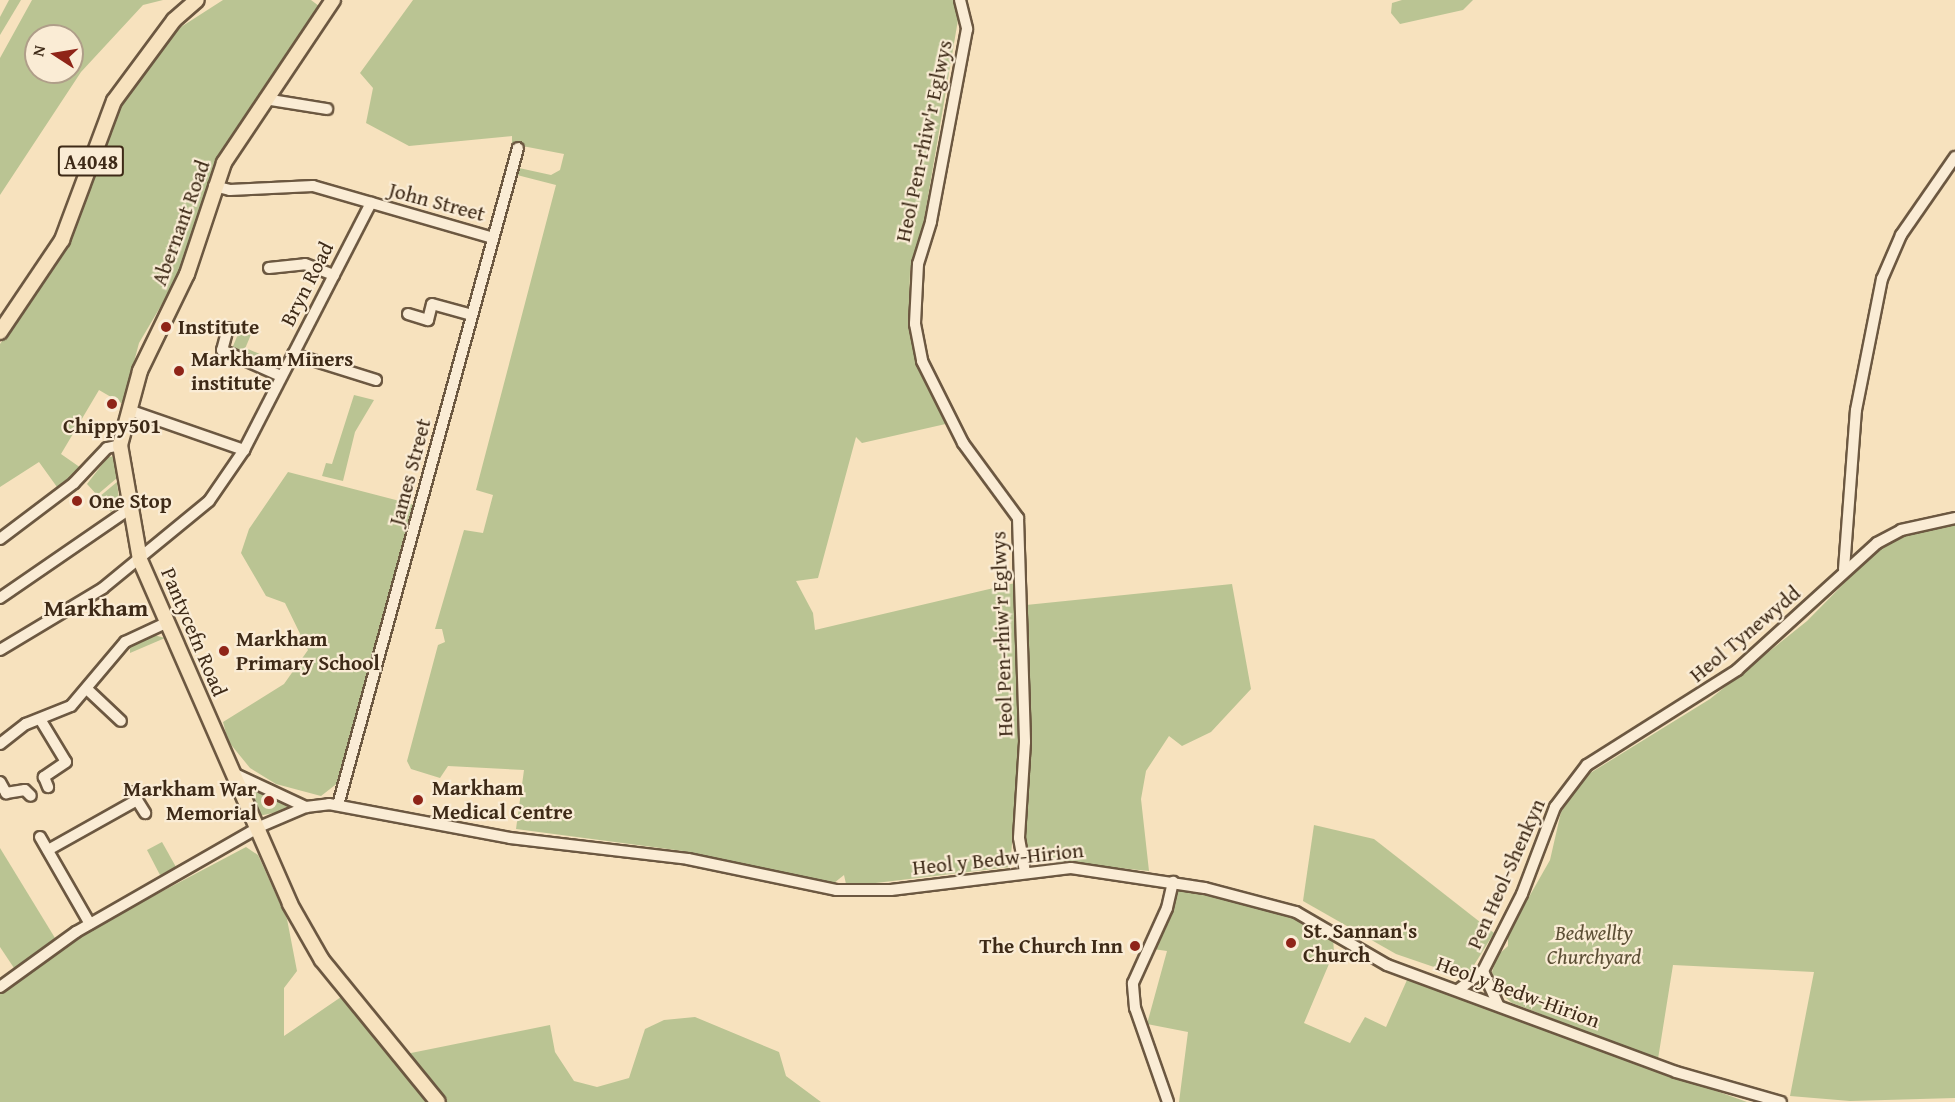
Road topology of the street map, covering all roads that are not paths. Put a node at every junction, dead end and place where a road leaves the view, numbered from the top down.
1 (197, 0) edge
2 (960, 0) edge
3 (329, 2) edge
4 (265, 99) junction
5 (327, 109) dead end
6 (518, 148) dead end
7 (1955, 157) edge
8 (214, 186) junction
9 (371, 203) junction
10 (493, 238) junction
11 (269, 268) dead end
12 (334, 275) junction
13 (408, 314) dead end
14 (472, 315) junction
15 (228, 328) dead end
16 (0, 332) edge
17 (293, 354) junction
18 (281, 376) junction
19 (376, 380) dead end
20 (129, 410) junction
21 (120, 445) junction
22 (244, 450) junction
23 (128, 510) junction
24 (1955, 518) edge
25 (0, 539) edge
26 (140, 560) junction
27 (1844, 569) junction
28 (0, 598) edge
29 (166, 623) junction
30 (0, 650) edge
31 (88, 690) junction
32 (40, 719) junction
33 (121, 721) dead end
34 (0, 744) edge
35 (1587, 765) joint
36 (233, 773) junction
37 (0, 782) edge
38 (48, 787) dead end
39 (31, 796) dead end
40 (338, 806) junction
41 (306, 807) junction
42 (144, 813) dead end
43 (259, 827) junction
44 (40, 837) dead end
45 (48, 850) junction
46 (1025, 872) junction
47 (1173, 882) junction
48 (90, 924) junction
49 (1483, 971) junction
50 (0, 987) edge
51 (1458, 990) junction
52 (1498, 1005) junction
53 (438, 1102) edge
54 (1168, 1102) edge
55 (1781, 1102) edge

1 - 16 main road, A4048
2 - 46 street, Heol Pen-rhiw'r Eglwys
3 - 4 main road, Abernant Road
4 - 5 street
4 - 8 main road, Abernant Road
6 - 10 street, James Street
7 - 27 street
8 - 9 street, John Street
8 - 20 main road, Abernant Road
9 - 10 street, John Street
9 - 12 street, Bryn Road
10 - 14 street, James Street
11 - 12 street
12 - 17 street, Bryn Road
13 - 14 street
14 - 40 street, James Street
15 - 18 street
17 - 18 street, Bryn Road
17 - 19 street
18 - 22 street, Bryn Road
20 - 21 main road, Abernant Road
20 - 22 street
21 - 23 main road, Pantycefn Road
21 - 25 street
22 - 26 street, Bryn Road
23 - 26 main road, Pantycefn Road
23 - 28 street
24 - 27 street, Heol Tynewydd
26 - 29 main road, Pantycefn Road
26 - 30 street, Bryn Road
27 - 35 street, Heol Tynewydd
29 - 31 street
29 - 36 main road, Pantycefn Road
31 - 32 street
31 - 33 street
32 - 34 street
32 - 38 street
35 - 49 street, Pen Heol-Shenkyn
36 - 41 street
36 - 43 main road, Pantycefn Road
37 - 39 street
40 - 41 street, Heol y Bedw-Hirion
40 - 46 street, Heol y Bedw-Hirion
41 - 43 street, Heol y Bedw-Hirion
42 - 45 street
43 - 48 street, Heol y Bedw-Hirion
43 - 53 main road, Pantycefn Road
44 - 45 street
45 - 48 street
46 - 47 street, Heol y Bedw-Hirion
47 - 51 street, Heol y Bedw-Hirion
47 - 54 street
48 - 50 street, Heol y Bedw-Hirion
49 - 51 street, Pen Heol-Shenkyn
49 - 52 street, Pen Heol-Shenkyn
51 - 52 street, Heol y Bedw-Hirion
52 - 55 street, Heol y Bedw-Hirion

